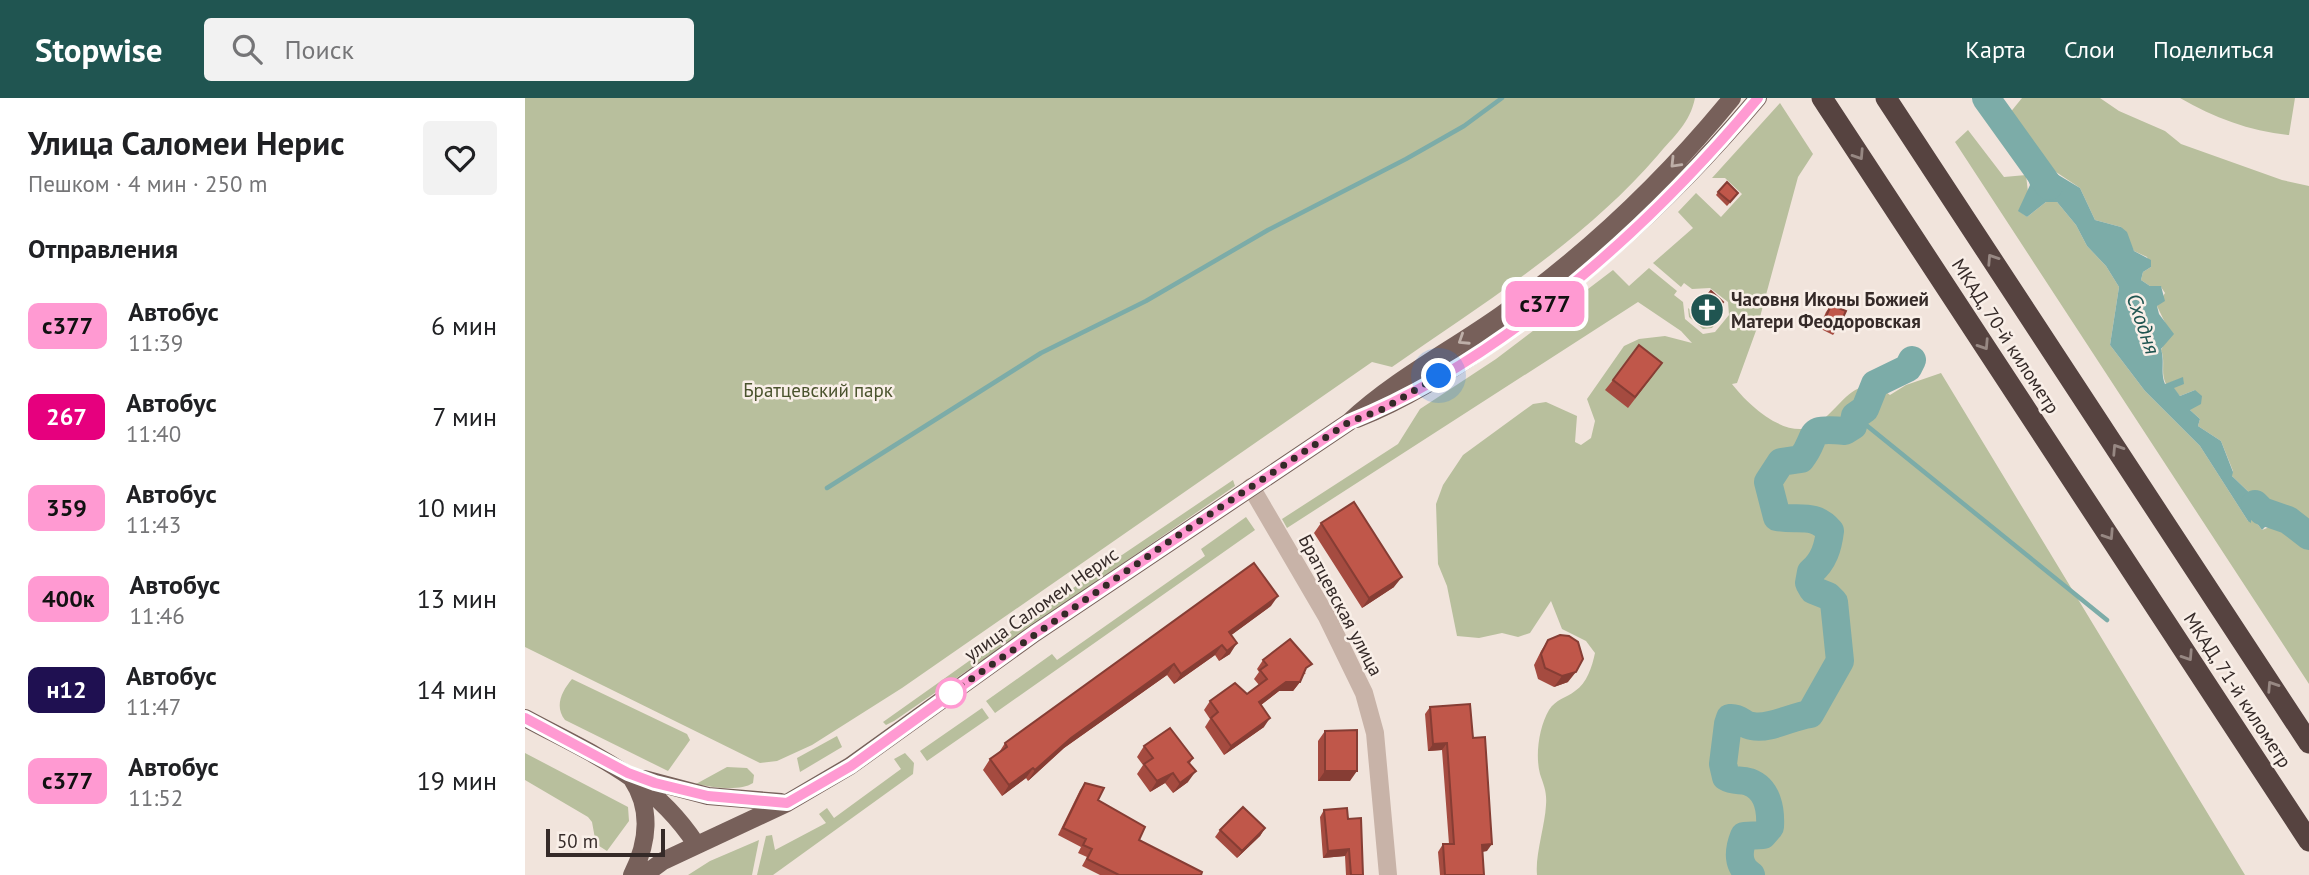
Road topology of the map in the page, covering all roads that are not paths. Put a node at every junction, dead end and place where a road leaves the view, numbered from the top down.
1 (1732, 98) edge
2 (1758, 98) edge
3 (1822, 98) edge
4 (1886, 98) edge
5 (1349, 422) junction
6 (1251, 487) junction
7 (2195, 568) joint
8 (2151, 599) joint
9 (525, 718) edge
10 (2309, 743) edge
11 (628, 773) junction
12 (787, 803) junction
13 (2309, 841) edge
14 (696, 844) junction
15 (632, 875) edge
16 (644, 875) edge
17 (1388, 875) edge

1 -> 5 main road, улица Саломеи Нерис
2 - 5 main road, улица Саломеи Нерис
3 -> 8 highway, МКАД, 70-й километр
7 -> 4 highway, МКАД, 70-й километр
5 - 6 main road, улица Саломеи Нерис
6 - 12 main road, улица Саломеи Нерис
6 - 17 street, Братцевская улица
10 -> 7 highway, МКАД, 71-й километр
8 -> 13 highway, МКАД, 71-й километр
9 - 11 main road
11 - 12 main road
11 - 14 main road
11 - 15 main road
12 - 14 main road, улица Саломеи Нерис
14 - 16 main road, улица Саломеи Нерис

